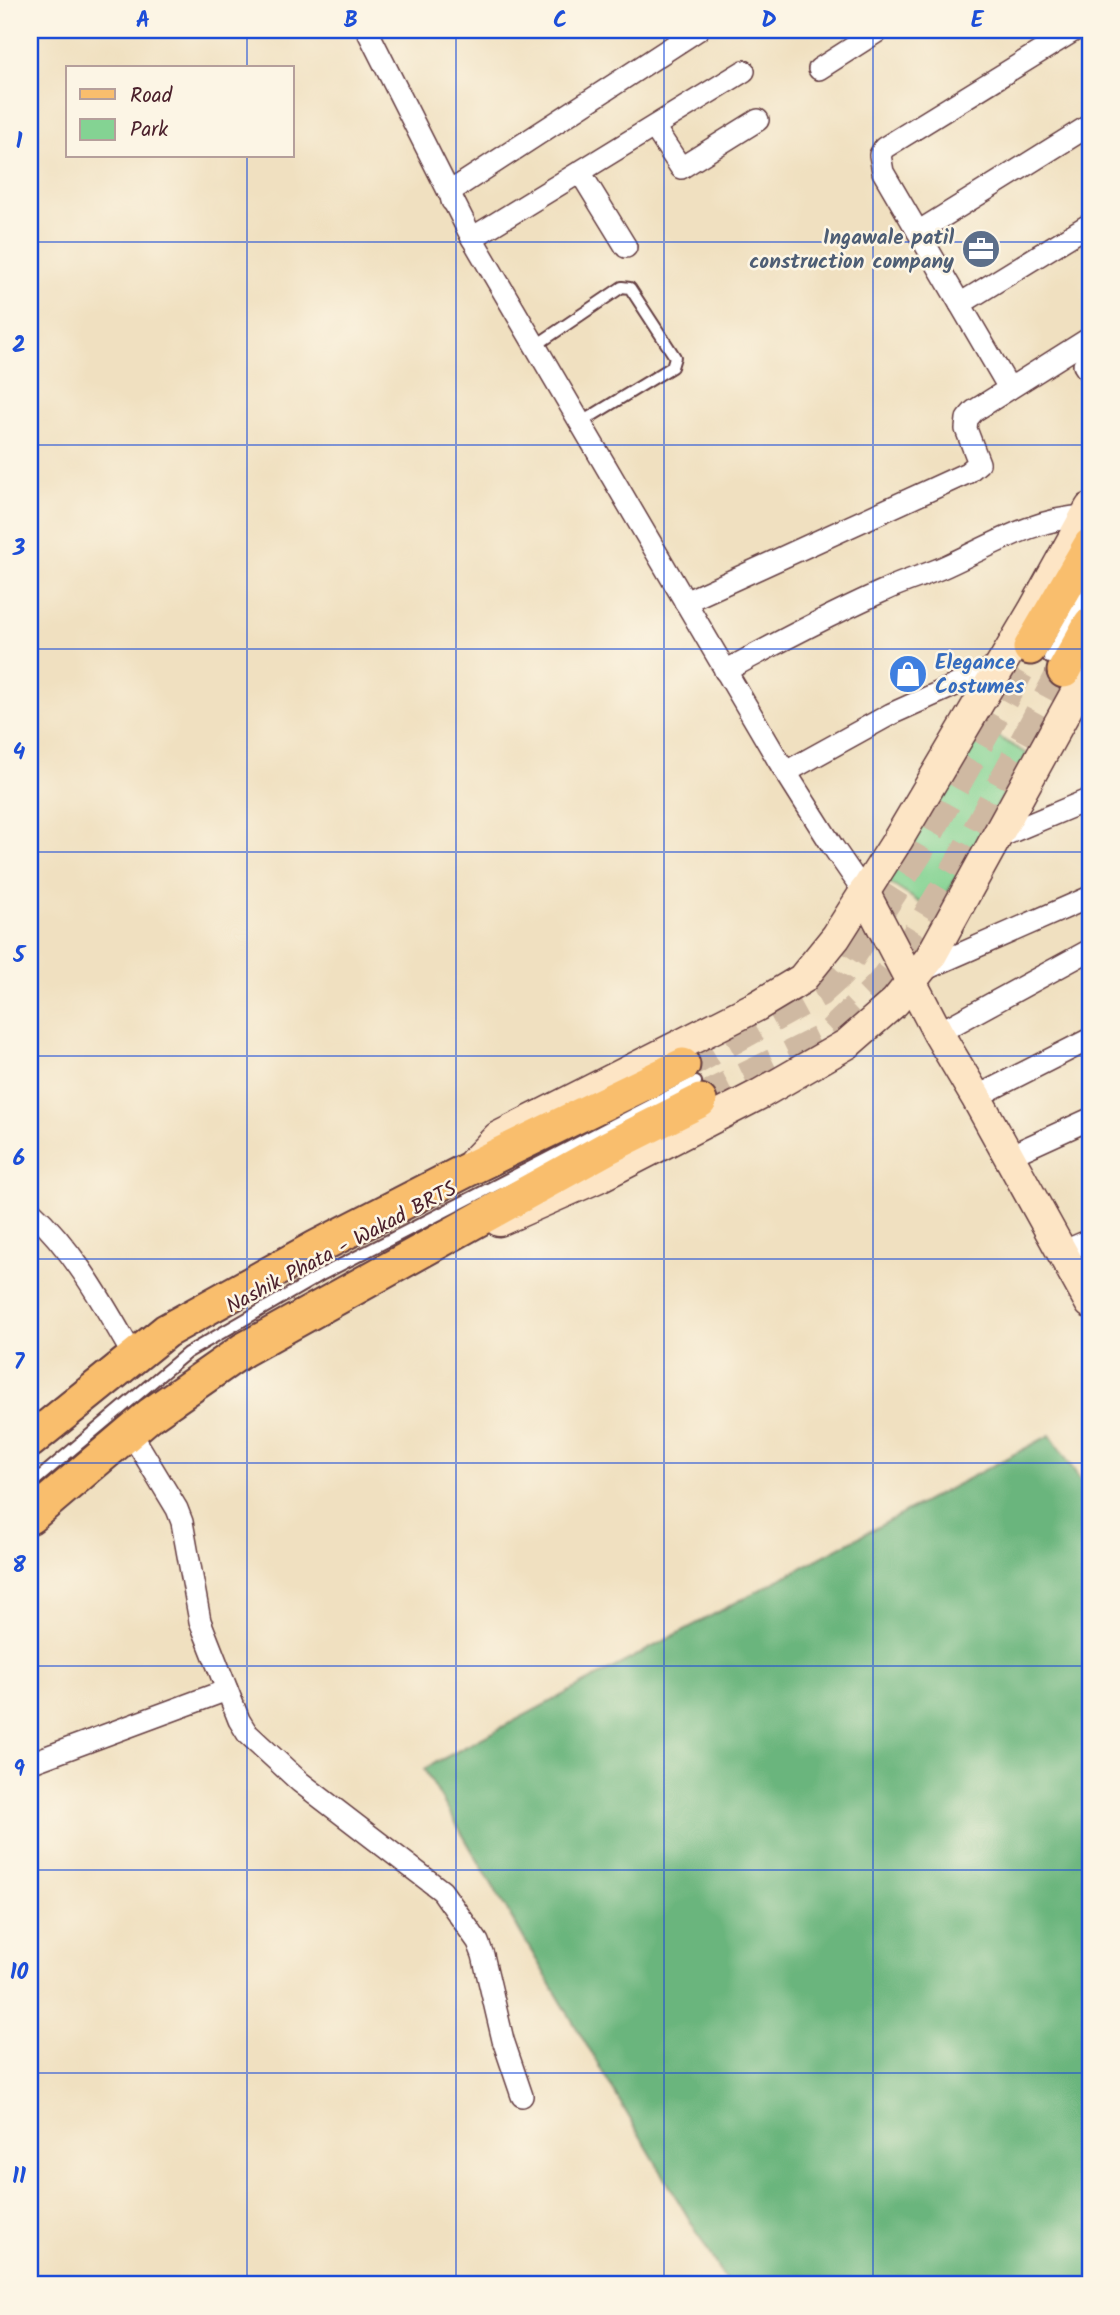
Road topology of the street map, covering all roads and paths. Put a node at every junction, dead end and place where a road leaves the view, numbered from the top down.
1 (367, 30) edge
2 (698, 30) edge
3 (880, 30) edge
4 (1075, 30) edge
5 (818, 69) dead end
6 (744, 71) dead end
7 (758, 120) dead end
8 (1090, 125) edge
9 (654, 127) junction
10 (580, 172) junction
11 (452, 201) junction
12 (1090, 224) edge
13 (918, 232) junction
14 (472, 238) junction
15 (626, 247) dead end
16 (960, 304) junction
17 (1090, 338) edge
18 (535, 346) junction
19 (1009, 388) junction
20 (580, 423) junction
21 (1089, 523) edge
22 (1090, 586) edge
23 (685, 602) junction
24 (1090, 624) edge
25 (1047, 662) edge
26 (725, 671) junction
27 (786, 772) junction
28 (1090, 799) edge
29 (997, 838) junction
30 (864, 892) junction
31 (1090, 897) edge
32 (1090, 950) edge
33 (914, 977) junction
34 (938, 1033) junction
35 (1090, 1039) edge
36 (693, 1083) junction
37 (976, 1097) junction
38 (1090, 1119) edge
39 (1009, 1156) junction
40 (467, 1170) junction
41 (30, 1210) edge
42 (446, 1238) junction
43 (1090, 1240) edge
44 (1062, 1252) junction
45 (1090, 1303) edge
46 (134, 1357) junction
47 (131, 1433) junction
48 (30, 1441) edge
49 (30, 1485) edge
50 (30, 1517) edge
51 (227, 1690) junction
52 (30, 1763) edge
53 (522, 2096) dead end

1 - 11 street
2 - 11 street
3 - 5 street
4 - 13 street
6 - 9 street
7 - 9 street
8 - 13 street
9 - 10 street
10 - 14 street
10 - 15 street
11 - 14 street
12 - 16 street
13 - 16 street
14 - 18 street
16 - 19 street
17 - 19 street
18 - 20 street
18 - 20 lane
19 - 23 street
20 - 23 street
21 - 25 main road
21 - 26 street
22 - 25 lane
23 - 26 street
24 - 25 main road
25 - 27 street
25 - 29 main road
25 - 30 main road
26 - 27 street
27 - 30 street
28 - 29 street
29 - 33 main road
30 - 33 main road
30 - 40 main road
31 - 33 street
32 - 34 street
33 - 34 main road
33 - 42 main road
34 - 37 main road
35 - 37 street
36 - 40 main road
36 - 42 main road
36 - 49 lane, Nashik Phata - Wakad BRTS
37 - 39 main road
38 - 39 street
39 - 44 main road
40 - 46 main road
41 - 46 street
42 - 47 main road
43 - 44 street
44 - 45 main road
46 - 48 main road
47 - 50 main road
47 - 51 street
51 - 52 street
51 - 53 street

